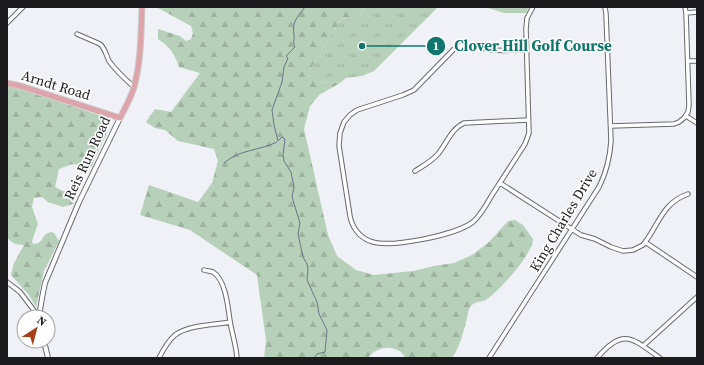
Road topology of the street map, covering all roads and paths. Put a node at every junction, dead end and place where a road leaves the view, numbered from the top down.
1 (23, 7) edge
2 (142, 7) edge
3 (533, 7) edge
4 (605, 7) edge
5 (685, 7) edge
6 (697, 12) edge
7 (686, 13) junction
8 (7, 23) edge
9 (78, 34) dead end
10 (526, 50) junction
11 (697, 61) edge
12 (689, 62) junction
13 (7, 83) edge
14 (134, 87) junction
15 (686, 116) junction
16 (120, 118) junction
17 (528, 120) junction
18 (697, 123) edge
19 (611, 126) junction
20 (415, 171) dead end
21 (500, 183) junction
22 (688, 194) dead end
23 (572, 230) junction
24 (645, 242) junction
25 (204, 270) dead end
26 (697, 277) edge
27 (7, 282) edge
28 (697, 297) edge
29 (33, 309) edge
30 (40, 309) edge
31 (230, 322) junction
32 (643, 346) junction
33 (159, 358) edge
34 (236, 358) edge
35 (489, 358) edge
36 (597, 358) edge
37 (660, 358) edge

1 - 8 street
2 - 14 main road, Reis Run Road
3 - 10 street
4 - 19 street, King Charles Drive
5 - 7 street
6 - 7 street
7 - 12 street
9 - 14 street
10 - 17 street
10 - 21 street
11 - 12 street
12 - 15 street
13 - 16 main road, Arndt Road
14 - 16 main road, Reis Run Road
15 - 18 street
15 - 19 street
16 - 30 street, Reis Run Road
17 - 20 street
17 - 21 street
19 - 23 street, King Charles Drive
21 - 23 street
22 - 24 street
23 - 24 street
23 - 35 street, King Charles Drive
24 - 26 street
25 - 31 street
27 - 29 street
28 - 32 street
31 - 33 street
31 - 34 street
32 - 36 street
32 - 37 street

